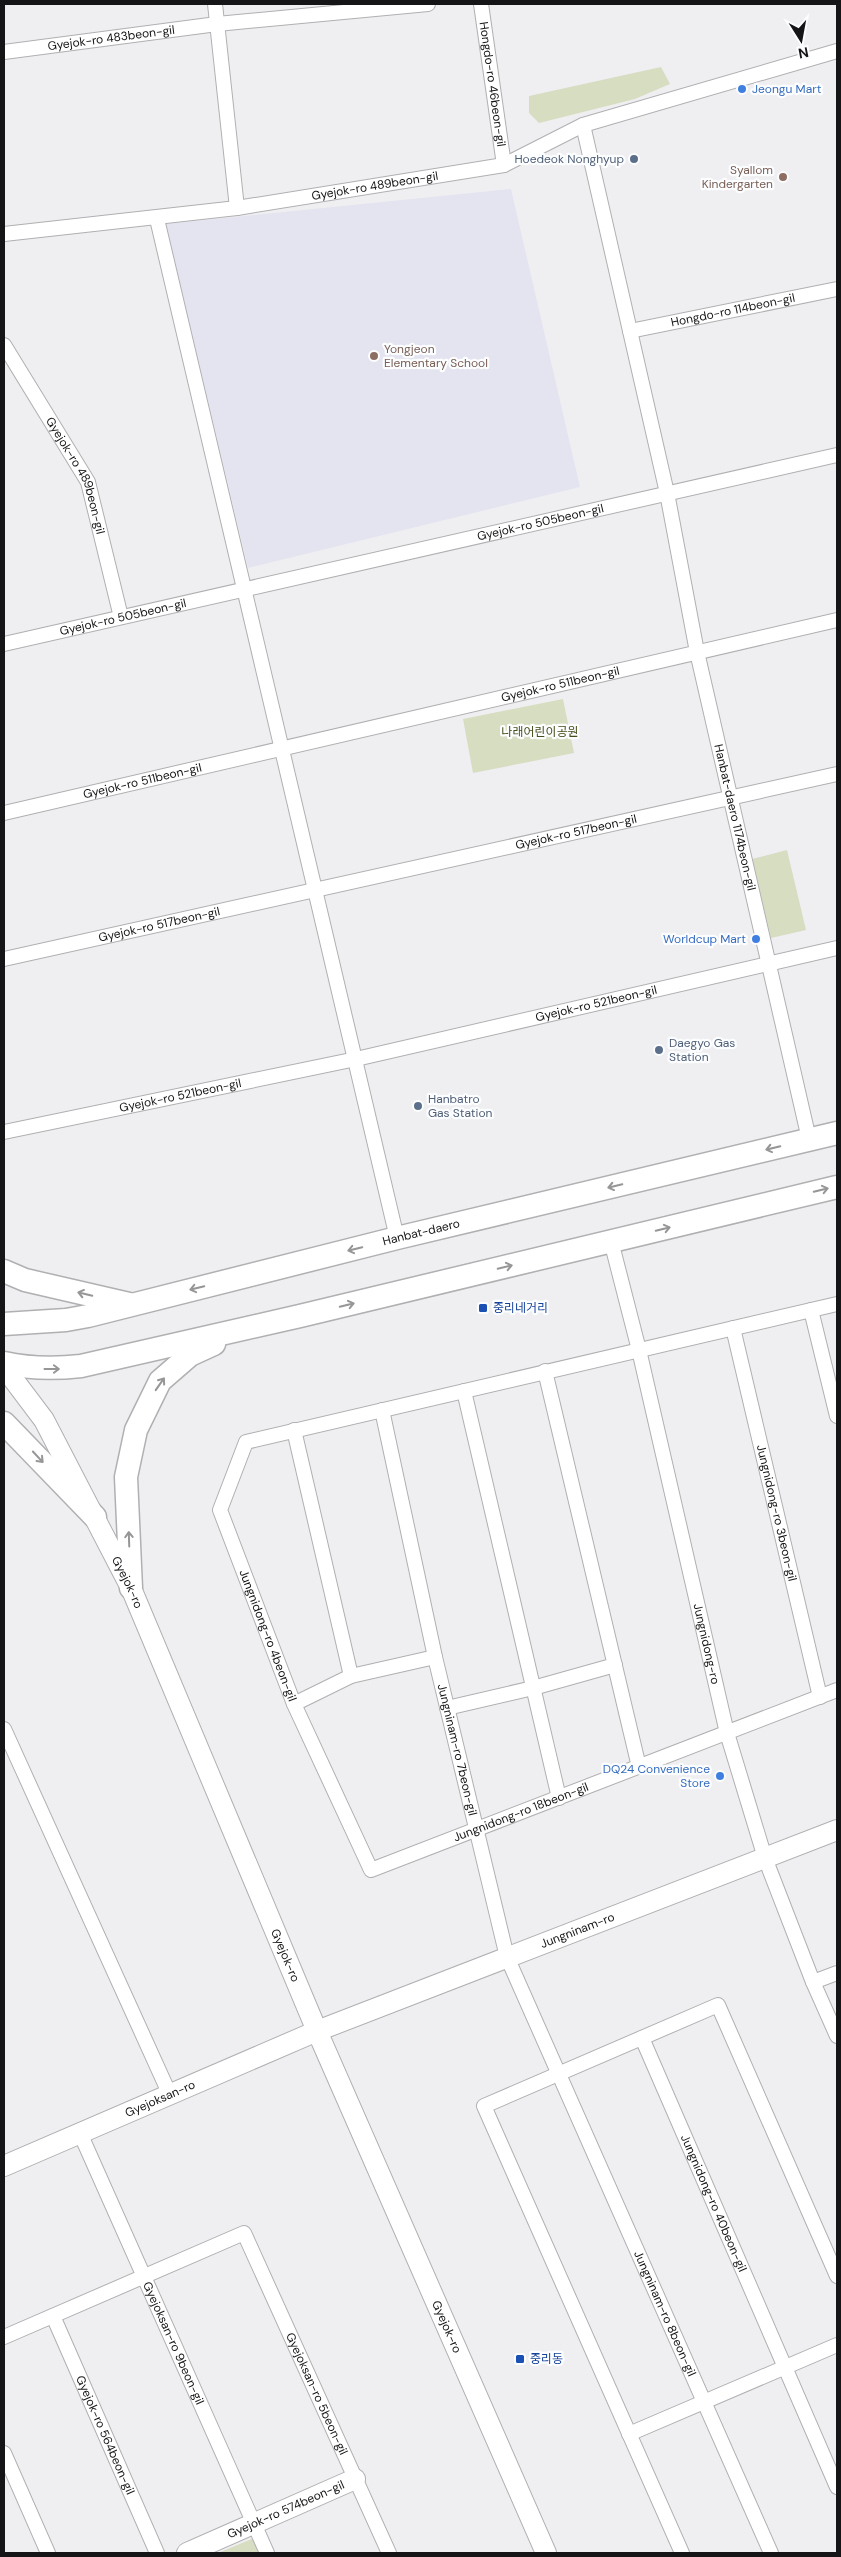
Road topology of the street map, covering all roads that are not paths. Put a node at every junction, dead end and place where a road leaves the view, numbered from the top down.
1 (215, 4) edge
2 (428, 4) edge
3 (481, 4) edge
4 (217, 24) junction
5 (837, 51) edge
6 (4, 52) edge
7 (583, 125) junction
8 (504, 165) junction
9 (236, 208) junction
10 (157, 218) junction
11 (4, 234) edge
12 (837, 289) edge
13 (630, 331) junction
14 (4, 345) edge
15 (837, 454) edge
16 (667, 493) junction
17 (242, 590) junction
18 (120, 617) junction
19 (837, 620) edge
20 (4, 644) edge
21 (698, 652) junction
22 (283, 749) junction
23 (837, 774) edge
24 (732, 798) junction
25 (4, 813) edge
26 (315, 891) junction
27 (837, 948) edge
28 (4, 959) edge
29 (770, 965) junction
30 (356, 1059) junction
31 (4, 1132) edge
32 (837, 1133) edge
33 (809, 1139) junction
34 (837, 1186) edge
35 (397, 1238) junction
36 (611, 1241) junction
37 (4, 1270) edge
38 (837, 1304) edge
39 (132, 1305) junction
40 (811, 1310) junction
41 (300, 1316) junction
42 (4, 1324) edge
43 (733, 1328) junction
44 (639, 1350) junction
45 (4, 1364) edge
46 (4, 1368) edge
47 (545, 1372) junction
48 (464, 1391) junction
49 (382, 1410) junction
50 (837, 1416) edge
51 (4, 1423) edge
52 (294, 1430) junction
53 (95, 1517) junction
54 (131, 1588) junction
55 (436, 1657) junction
56 (615, 1665) junction
57 (351, 1676) junction
58 (534, 1688) junction
59 (837, 1690) edge
60 (820, 1697) junction
61 (294, 1704) junction
62 (448, 1708) junction
63 (4, 1729) edge
64 (727, 1733) junction
65 (639, 1767) junction
66 (559, 1798) junction
67 (476, 1830) junction
68 (837, 1830) edge
69 (765, 1858) junction
70 (371, 1870) joint
71 (507, 1957) junction
72 (837, 1973) edge
73 (813, 1982) junction
74 (317, 2031) junction
75 (837, 2036) edge
76 (642, 2038) junction
77 (559, 2074) junction
78 (170, 2095) junction
79 (80, 2133) junction
80 (4, 2166) edge
81 (144, 2276) junction
82 (837, 2276) edge
83 (53, 2316) junction
84 (4, 2337) edge
85 (837, 2345) edge
86 (784, 2368) junction
87 (704, 2402) junction
88 (629, 2434) junction
89 (4, 2453) edge
90 (355, 2479) junction
91 (837, 2487) edge
92 (254, 2524) junction
93 (48, 2553) edge
94 (157, 2553) edge
95 (187, 2553) edge
96 (267, 2553) edge
97 (389, 2553) edge
98 (546, 2553) edge
99 (682, 2553) edge
100 (771, 2553) edge

1 - 4 street
2 - 4 street, Gyejok-ro 483beon-gil
3 - 8 street, Hongdo-ro 46beon-gil
4 - 6 street, Gyejok-ro 483beon-gil
4 - 9 street
5 - 7 street, Gyejok-ro 489beon-gil
7 - 8 street, Gyejok-ro 489beon-gil
7 - 13 street
8 - 9 street, Gyejok-ro 489beon-gil
9 - 10 street, Gyejok-ro 489beon-gil
10 - 11 street, Gyejok-ro 489beon-gil
10 - 17 street
12 - 13 street, Hongdo-ro 114beon-gil
13 - 16 street
14 - 18 street, Gyejok-ro 489beon-gil
15 - 16 street, Gyejok-ro 505beon-gil
16 - 17 street, Gyejok-ro 505beon-gil
16 - 21 street, Hanbat-daero 1174beon-gil
17 - 18 street, Gyejok-ro 505beon-gil
17 - 22 street
18 - 20 street, Gyejok-ro 505beon-gil
19 - 21 street, Gyejok-ro 511beon-gil
21 - 22 street, Gyejok-ro 511beon-gil
21 - 24 street, Hanbat-daero 1174beon-gil
22 - 25 street, Gyejok-ro 511beon-gil
22 - 26 street
23 - 24 street, Gyejok-ro 517beon-gil
24 - 26 street, Gyejok-ro 517beon-gil
24 - 29 street, Hanbat-daero 1174beon-gil
26 - 28 street, Gyejok-ro 517beon-gil
26 - 30 street
27 - 29 street, Gyejok-ro 521beon-gil
29 - 30 street, Gyejok-ro 521beon-gil
29 - 33 street, Hanbat-daero 1174beon-gil
30 - 31 street, Gyejok-ro 521beon-gil
30 - 35 street
32 - 33 main road, Hanbat-daero
33 -> 35 main road, Hanbat-daero
36 -> 34 main road
35 -> 39 main road, Hanbat-daero
41 -> 36 main road
36 - 44 street, Jungnidong-ro
39 -> 37 main road
38 - 40 street
39 - 42 main road, Hanbat-daero
40 - 43 street
40 - 50 street
45 -> 41 main road
54 -> 41 main road
43 - 44 street
43 - 60 street, Jungnidong-ro 3beon-gil
44 - 47 street, Jungnidong-ro 4beon-gil
44 - 64 street, Jungnidong-ro
46 - 53 main road, Gyejok-ro
47 - 48 street, Jungnidong-ro 4beon-gil
47 - 56 street
48 - 49 street, Jungnidong-ro 4beon-gil
48 - 58 street
49 - 52 street, Jungnidong-ro 4beon-gil
49 - 55 street, Jungninam-ro 7beon-gil
51 -> 53 main road
52 - 57 street
52 - 61 street, Jungnidong-ro 4beon-gil
53 - 54 main road, Gyejok-ro
54 - 74 main road, Gyejok-ro
55 - 57 street
55 - 62 street, Jungninam-ro 7beon-gil
56 - 58 street
56 - 65 street
57 - 61 street
58 - 62 street
58 - 66 street
59 - 60 street, Jungnidong-ro 18beon-gil
60 - 64 street, Jungnidong-ro 18beon-gil
61 - 70 street, Jungnidong-ro 4beon-gil
62 - 67 street, Jungninam-ro 7beon-gil
63 - 78 street
64 - 65 street, Jungnidong-ro 18beon-gil
64 - 69 street, Jungnidong-ro
65 - 66 street, Jungnidong-ro 18beon-gil
66 - 67 street, Jungnidong-ro 18beon-gil
67 - 70 street, Jungnidong-ro 18beon-gil
67 - 71 street, Jungninam-ro 7beon-gil
68 - 69 main road, Jungninam-ro
69 - 71 main road, Jungninam-ro
69 - 73 street, Jungnidong-ro
71 - 74 main road, Jungninam-ro
71 - 77 street, Jungninam-ro 8beon-gil
72 - 73 street
73 - 75 street, Jungnidong-ro
74 - 78 main road, Gyejoksan-ro
74 - 98 main road, Gyejok-ro
76 - 77 street
76 - 82 street
76 - 86 street, Jungnidong-ro 40beon-gil
77 - 87 street, Jungninam-ro 8beon-gil
77 - 88 street
78 - 79 main road, Gyejoksan-ro
79 - 80 main road, Gyejoksan-ro
79 - 81 street, Gyejoksan-ro 9beon-gil
81 - 83 street
81 - 90 street, Gyejoksan-ro 5beon-gil
81 - 92 street, Gyejoksan-ro 9beon-gil
83 - 84 street
83 - 94 street, Gyejok-ro 564beon-gil
85 - 86 street
86 - 87 street
86 - 91 street, Jungnidong-ro 40beon-gil
87 - 88 street
87 - 100 street, Jungninam-ro 8beon-gil
88 - 99 street
89 - 93 street
90 - 92 main road, Gyejok-ro 574beon-gil
90 - 97 street, Gyejoksan-ro 5beon-gil
92 - 95 main road, Gyejok-ro 574beon-gil
92 - 96 street, Gyejoksan-ro 9beon-gil

